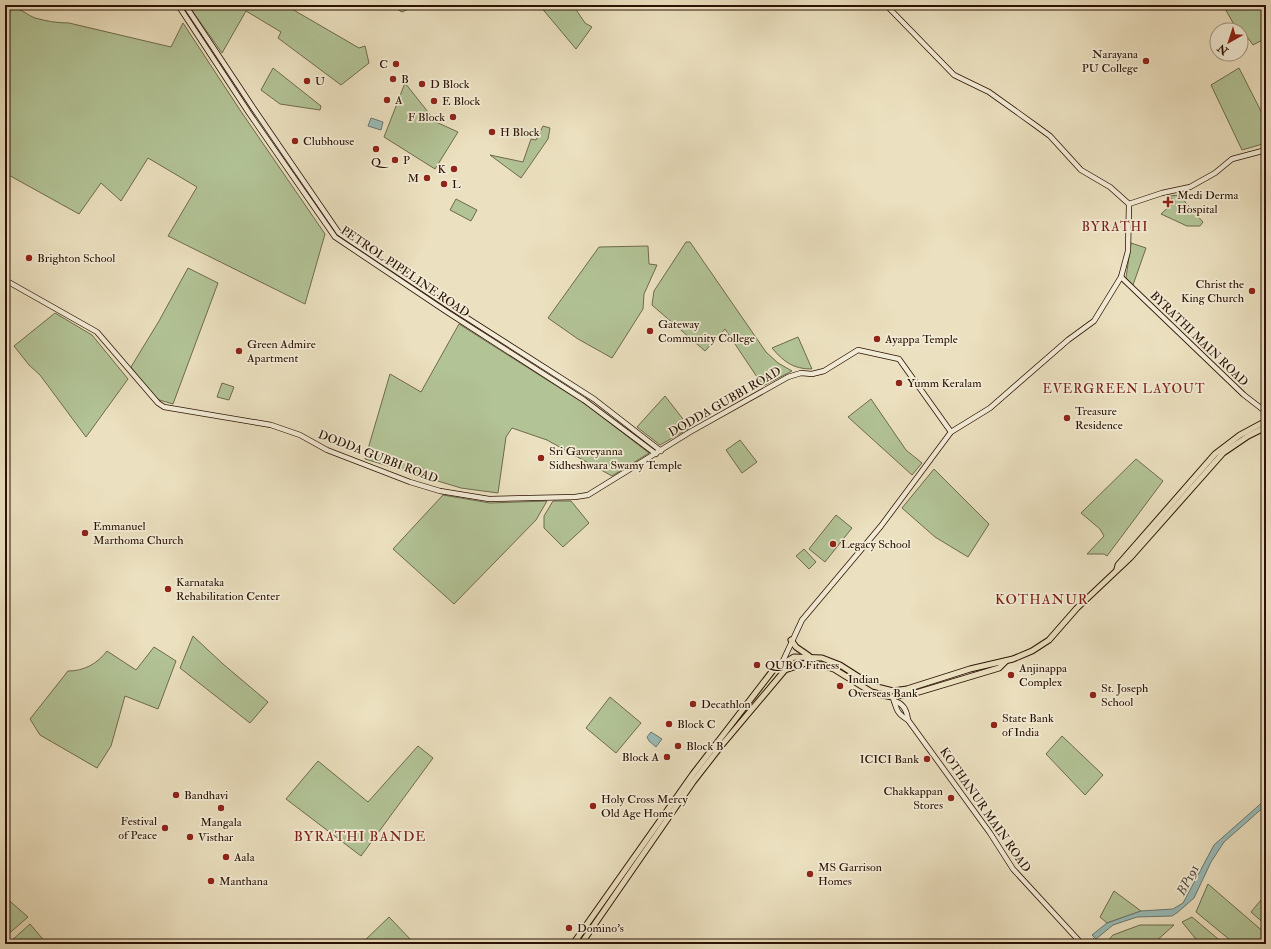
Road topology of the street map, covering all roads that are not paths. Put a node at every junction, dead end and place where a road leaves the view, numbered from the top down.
1 (178, 5) edge
2 (185, 5) edge
3 (886, 5) edge
4 (204, 34) junction
5 (199, 37) junction
6 (1266, 150) edge
7 (1129, 204) junction
8 (1121, 277) junction
9 (5, 280) edge
10 (516, 350) junction
11 (512, 355) junction
12 (1266, 412) edge
13 (1266, 421) edge
14 (1266, 427) edge
15 (951, 432) junction
16 (661, 451) junction
17 (656, 454) junction
18 (1117, 569) junction
19 (791, 640) junction
20 (809, 656) junction
21 (1006, 661) junction
22 (782, 663) junction
23 (785, 670) junction
24 (893, 691) junction
25 (893, 699) junction
26 (573, 944) edge
27 (581, 944) edge
28 (1082, 944) edge

1 - 5 main road, PETROL PIPELINE ROAD
2 - 4 main road, PETROL PIPELINE ROAD
3 - 7 main road
4 - 5 main road
4 - 10 main road, PETROL PIPELINE ROAD
5 - 11 main road, PETROL PIPELINE ROAD
6 - 7 main road
7 - 8 main road
8 - 12 main road, BYRATHI MAIN ROAD
8 - 15 main road
9 - 17 main road, DODDA GUBBI ROAD
10 - 11 main road
10 - 16 main road, PETROL PIPELINE ROAD
11 - 17 main road, PETROL PIPELINE ROAD
13 - 18 main road
14 - 18 main road
15 - 16 main road, DODDA GUBBI ROAD
15 - 19 main road
16 - 17 main road, DODDA GUBBI ROAD
18 - 21 main road
19 - 20 main road
19 - 22 main road
20 - 22 main road
20 - 24 main road
21 - 24 main road
21 - 25 main road
22 - 23 main road
22 - 26 main road
23 - 25 main road
23 - 27 main road
24 - 25 main road
25 - 28 main road, KOTHANUR MAIN ROAD

